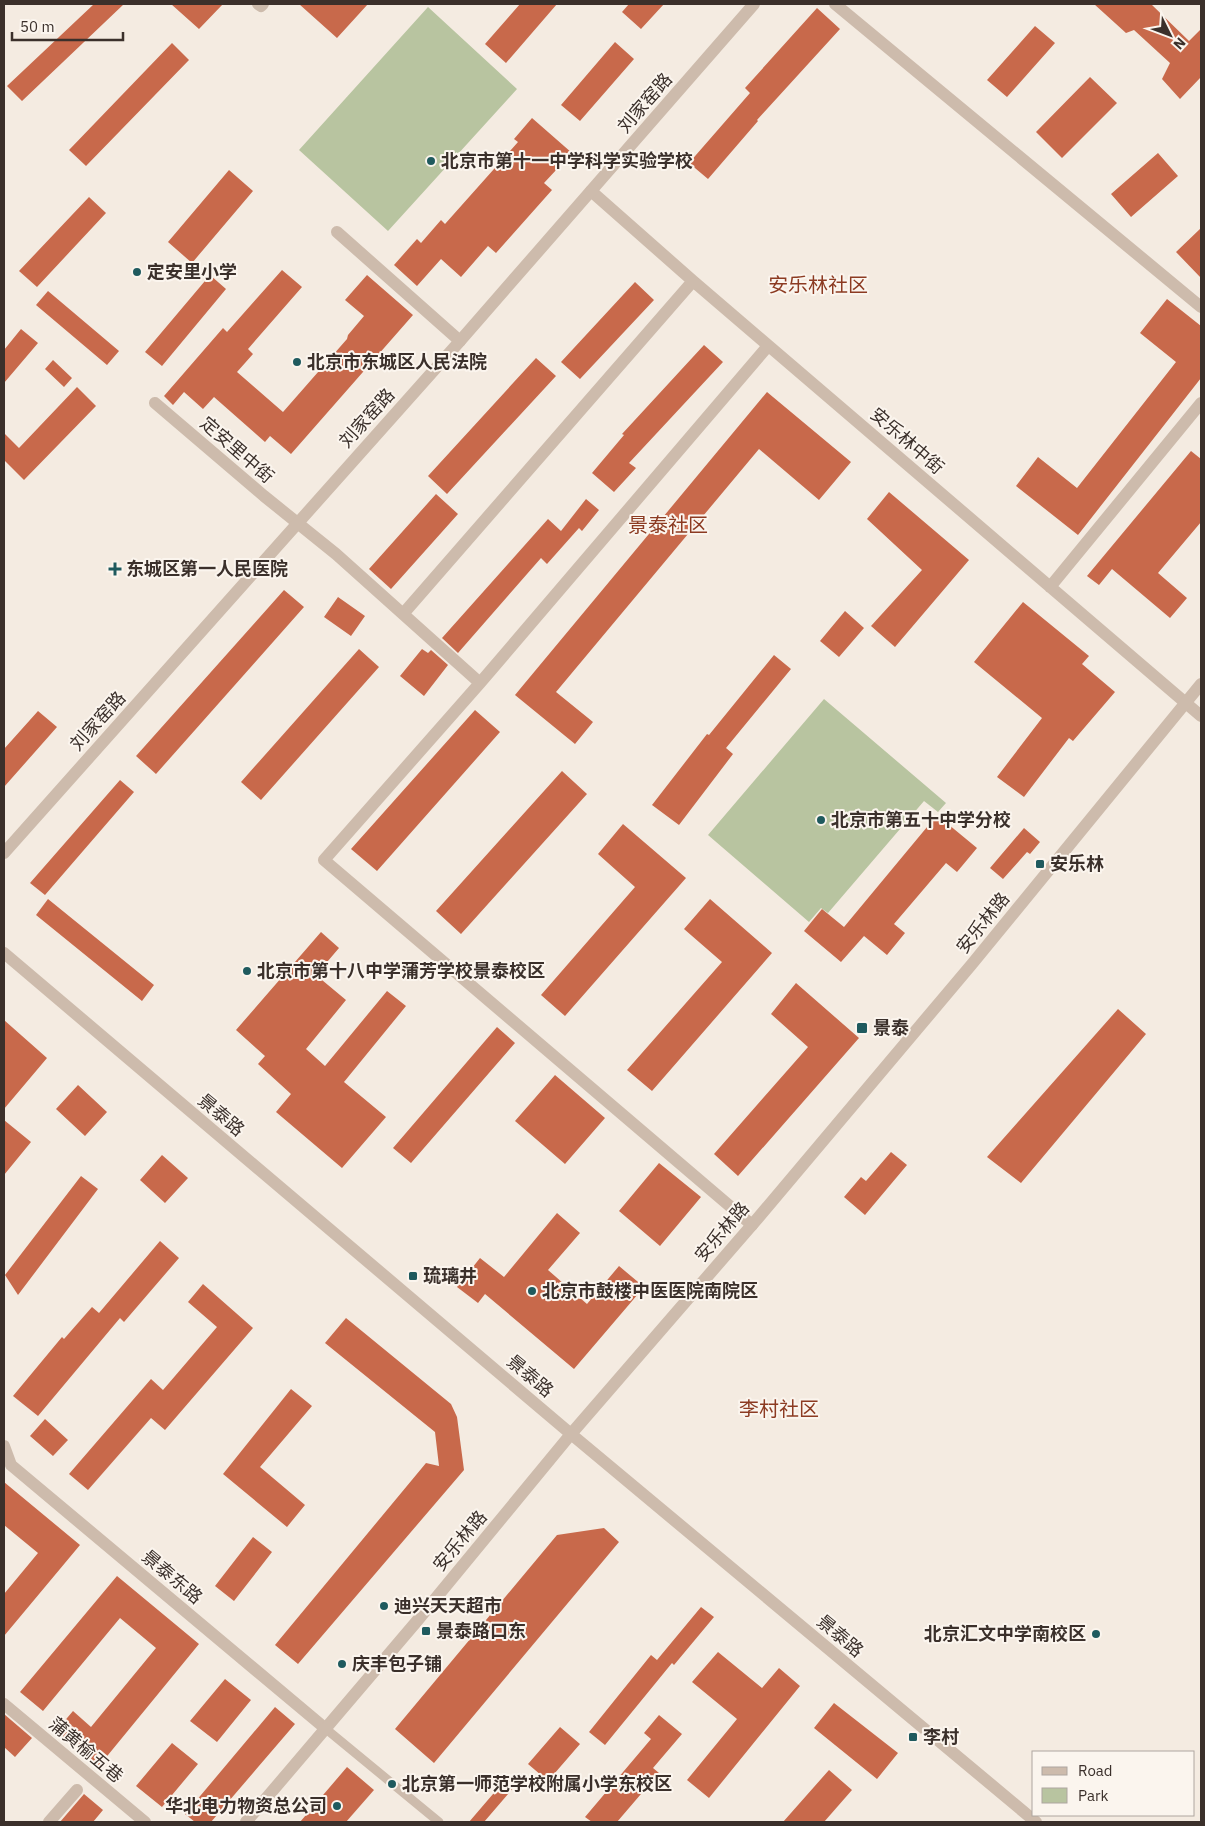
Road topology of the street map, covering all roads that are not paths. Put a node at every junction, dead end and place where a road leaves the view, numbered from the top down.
1 (258, 4) edge
2 (263, 4) edge
3 (754, 4) edge
4 (835, 4) edge
5 (591, 191) junction
6 (337, 232) dead end
7 (693, 281) junction
8 (1201, 307) edge
9 (460, 341) junction
10 (768, 346) junction
11 (155, 403) dead end
12 (1201, 403) edge
13 (297, 522) junction
14 (1050, 587) junction
15 (403, 614) junction
16 (480, 683) junction
17 (1201, 684) edge
18 (1185, 703) junction
19 (1201, 716) edge
20 (4, 853) edge
21 (4, 953) edge
22 (752, 1225) junction
23 (571, 1434) junction
24 (4, 1446) edge
25 (4, 1704) edge
26 (326, 1728) junction
27 (77, 1790) dead end
28 (49, 1822) edge
29 (145, 1822) edge
30 (246, 1822) edge
31 (439, 1822) edge
32 (1036, 1822) edge

1 - 2 street
3 - 5 street, 刘家窑路
4 - 8 street
5 - 7 street, 安乐林中街
5 - 9 street, 刘家窑路
6 - 9 street
7 - 10 street, 安乐林中街
7 - 15 street
9 - 13 street, 刘家窑路
10 - 14 street, 安乐林中街
10 - 16 street
11 - 13 street, 定安里中街
12 - 14 street
13 - 15 street, 定安里中街
13 - 20 street, 刘家窑路
14 - 18 street, 安乐林中街
15 - 16 street, 定安里中街
16 - 22 street
17 - 18 street, 安乐林路
18 - 19 street, 安乐林中街
18 - 22 street, 安乐林路
21 - 23 street, 景泰路
22 - 23 street, 安乐林路
23 - 26 street, 安乐林路
23 - 32 street, 景泰路
24 - 26 street, 景泰东路
25 - 29 street, 蒲黄榆五巷
26 - 30 street, 安乐林路
26 - 31 lane
27 - 28 street

